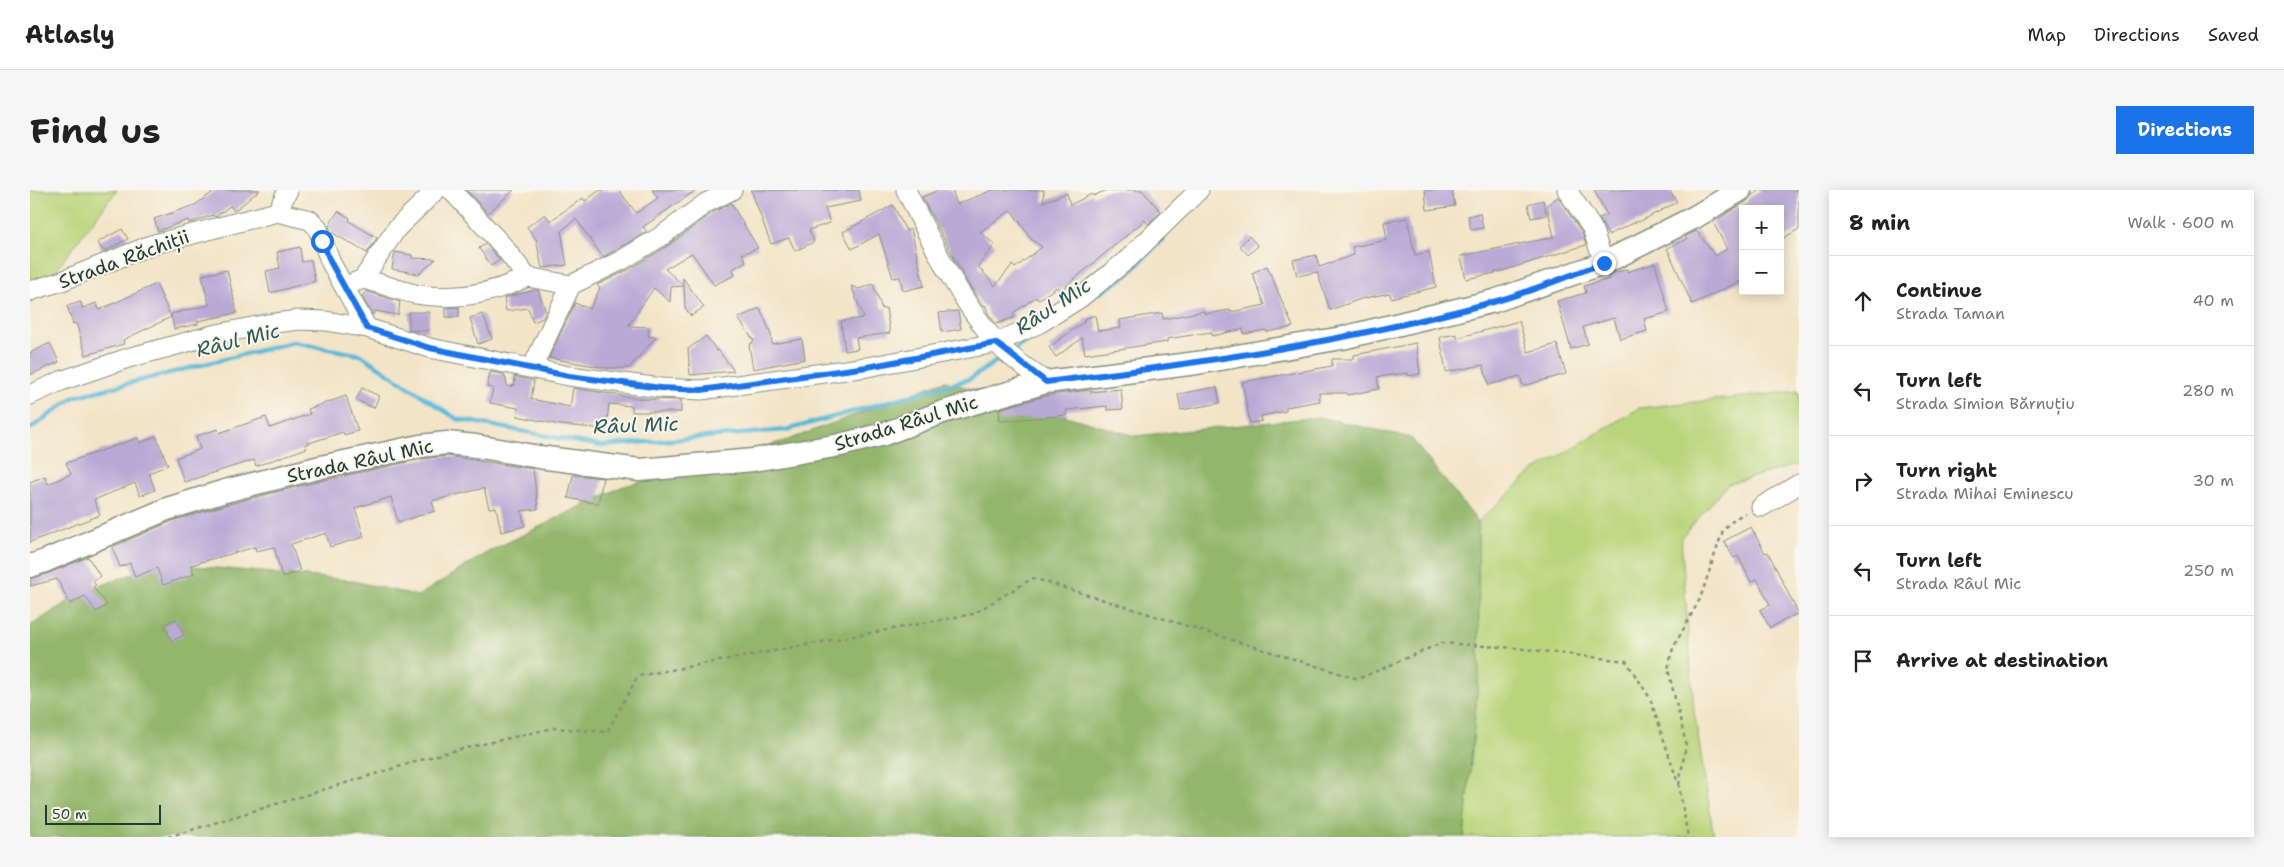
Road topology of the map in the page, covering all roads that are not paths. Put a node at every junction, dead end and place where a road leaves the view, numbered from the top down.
1 (288, 190) edge
2 (436, 190) edge
3 (451, 190) edge
4 (732, 190) edge
5 (906, 190) edge
6 (1199, 190) edge
7 (1567, 190) edge
8 (1740, 190) edge
9 (277, 212) junction
10 (1604, 263) junction
11 (527, 277) junction
12 (363, 279) junction
13 (571, 286) junction
14 (344, 287) junction
15 (30, 292) edge
16 (367, 328) junction
17 (1000, 346) junction
18 (532, 368) junction
19 (1046, 382) junction
20 (30, 395) edge
21 (1799, 484) edge
22 (1761, 507) road end
23 (30, 566) edge

1 - 9 street
2 - 12 street
3 - 11 street
4 - 13 street
5 - 17 street
6 - 17 street
7 - 10 street
8 - 10 street, Strada Râul Mic
9 - 14 street
9 - 15 street, Strada Răchiții
10 - 19 street, Strada Râul Mic
11 - 12 street
11 - 13 street
12 - 14 street
13 - 18 street
14 - 16 street
16 - 18 street
16 - 20 street
17 - 18 street
17 - 19 street
19 - 23 street, Strada Râul Mic
21 - 22 street

